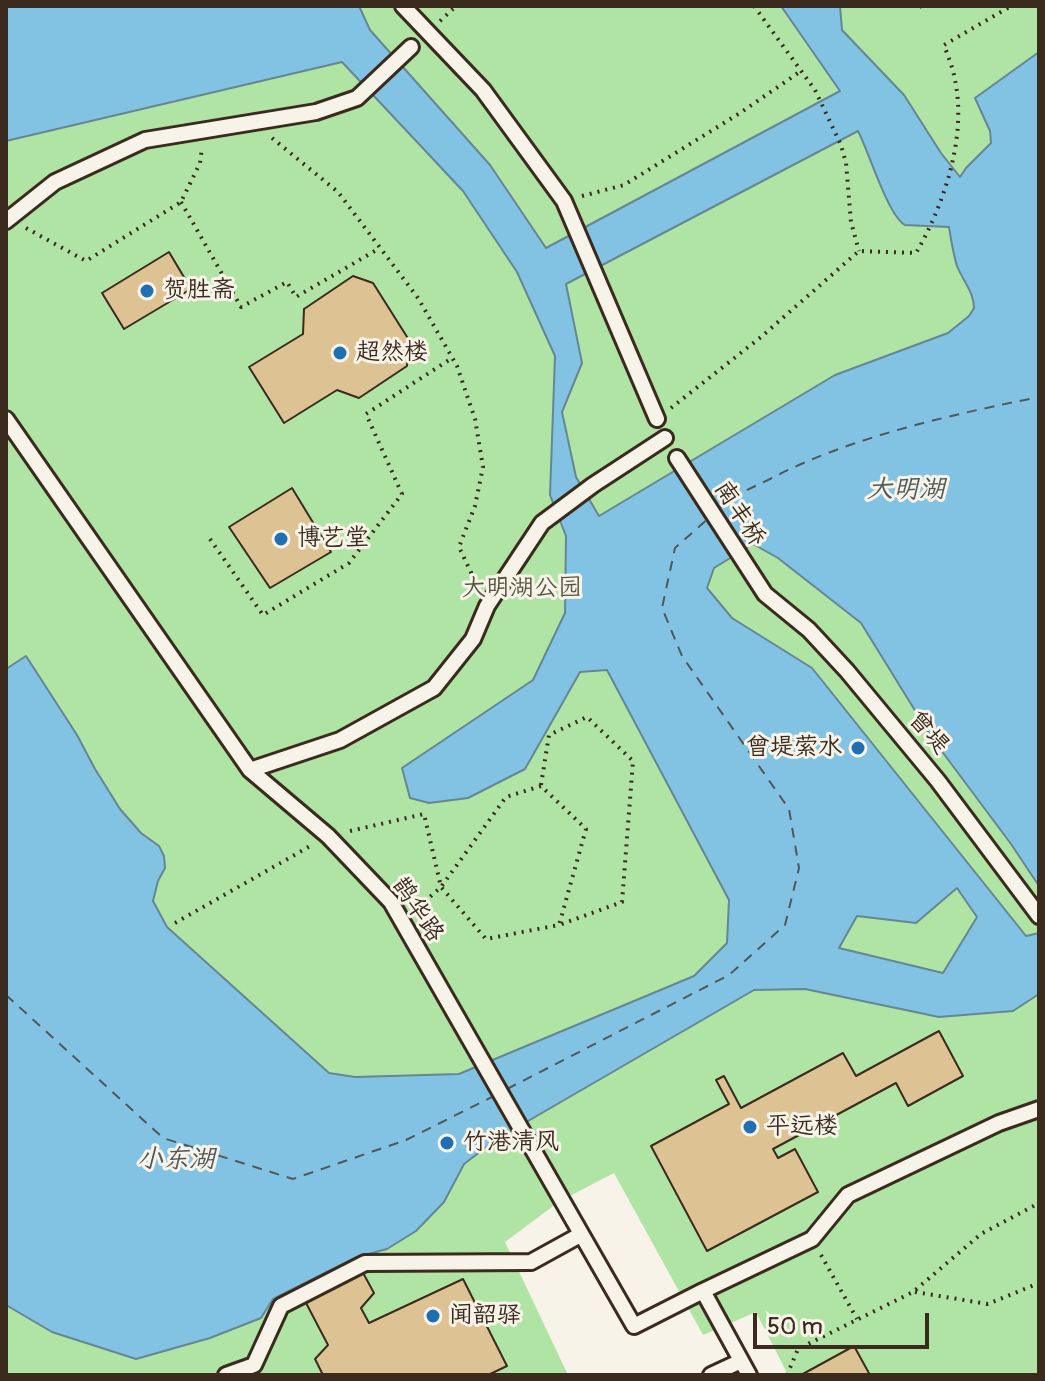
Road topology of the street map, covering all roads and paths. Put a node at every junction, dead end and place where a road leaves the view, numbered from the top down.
1 (403, 6) edge
2 (754, 6) edge
3 (921, 6) edge
4 (1011, 6) edge
5 (925, 13) dead end
6 (411, 47) dead end
7 (801, 71) junction
8 (252, 121) junction
9 (205, 130) junction
10 (564, 201) junction
11 (181, 202) junction
12 (7, 220) edge
13 (380, 248) junction
14 (859, 251) junction
15 (452, 358) junction
16 (6, 419) edge
17 (657, 419) joint
18 (665, 438) dead end
19 (677, 458) dead end
20 (210, 539) dead end
21 (765, 594) joint
22 (487, 606) junction
23 (250, 770) junction
24 (541, 786) junction
25 (328, 836) junction
26 (441, 887) junction
27 (1039, 916) edge
28 (402, 922) junction
29 (175, 923) dead end
30 (559, 925) junction
31 (1039, 1109) edge
32 (1039, 1203) edge
33 (580, 1235) junction
34 (812, 1239) junction
35 (1039, 1283) edge
36 (703, 1291) junction
37 (913, 1292) junction
38 (857, 1319) junction
39 (741, 1361) junction
40 (226, 1375) edge
41 (711, 1375) edge
42 (749, 1375) edge
43 (787, 1375) edge

1 - 10 lane
2 - 7 path
3 - 5 path
4 - 14 path
6 - 8 lane
7 - 10 path
7 - 14 path
8 - 9 lane
8 - 13 path
9 - 11 path
9 - 12 lane
10 - 17 lane
11 - 12 path
11 - 13 path
13 - 15 path
14 - 17 path
15 - 20 path
15 - 22 path
16 - 23 lane, 鹊华路
18 - 22 lane
19 - 21 lane, 南丰桥
21 - 27 lane, 曾堤
22 - 23 lane
23 - 25 lane, 鹊华路
24 - 26 path
24 - 30 path
24 - 30 path
25 - 26 path
25 - 28 lane, 鹊华路
25 - 29 path
26 - 28 path
26 - 30 path
28 - 33 lane, 鹊华路
31 - 34 lane
32 - 37 path
33 - 36 lane, 鹊华路
33 - 40 lane
34 - 36 lane
34 - 38 path
35 - 37 path
36 - 39 lane
37 - 38 path
38 - 43 path
39 - 41 lane
39 - 42 lane

